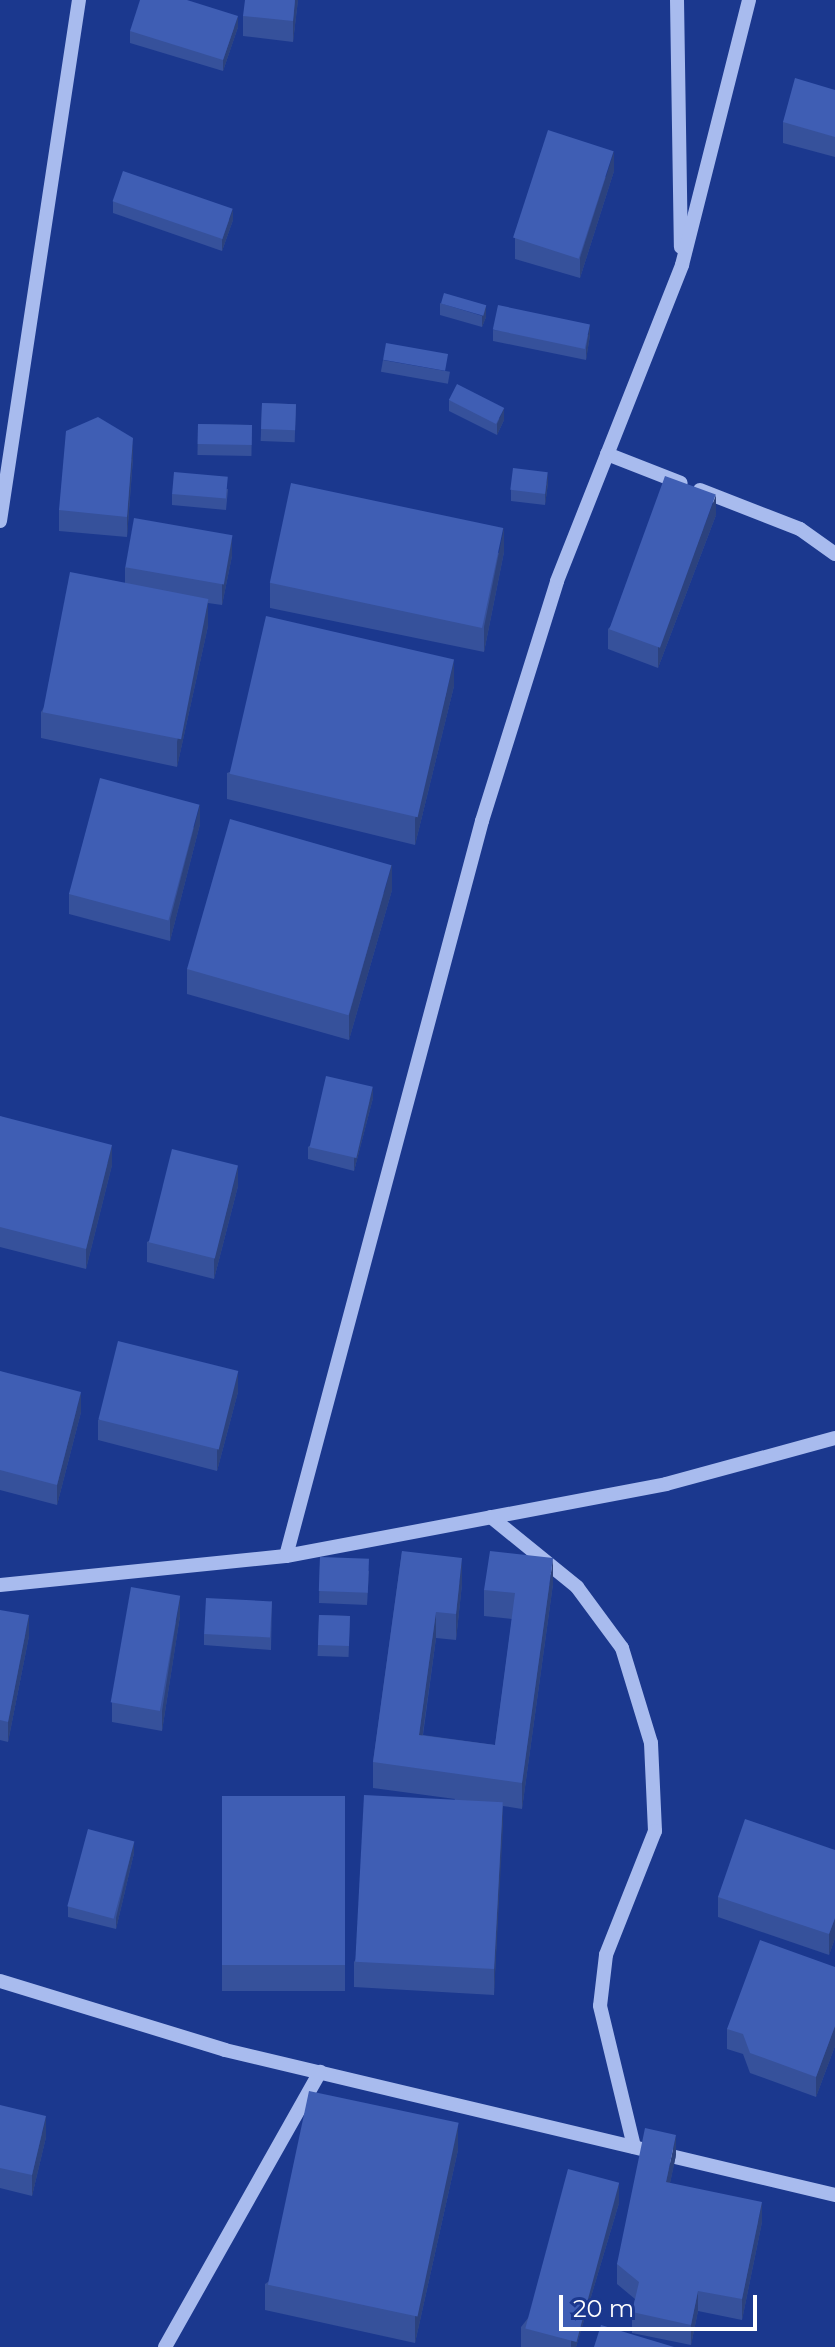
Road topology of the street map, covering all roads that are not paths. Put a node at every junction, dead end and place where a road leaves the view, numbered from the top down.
1 (79, 0) edge
2 (677, 0) edge
3 (749, 0) edge
4 (682, 265) junction
5 (607, 454) junction
6 (0, 521) edge
7 (835, 554) edge
8 (835, 1438) edge
9 (491, 1517) junction
10 (286, 1556) junction
11 (0, 1585) edge
12 (0, 1981) edge
13 (320, 2072) junction
14 (634, 2147) junction
15 (835, 2195) edge
16 (165, 2347) edge

1 - 6 street
2 - 4 street
3 - 4 street
4 - 5 street
5 - 7 street
5 - 10 street
8 - 9 street
9 - 10 street
9 - 14 street
10 - 11 street
12 - 13 street
13 - 14 street
13 - 16 street
14 - 15 street

